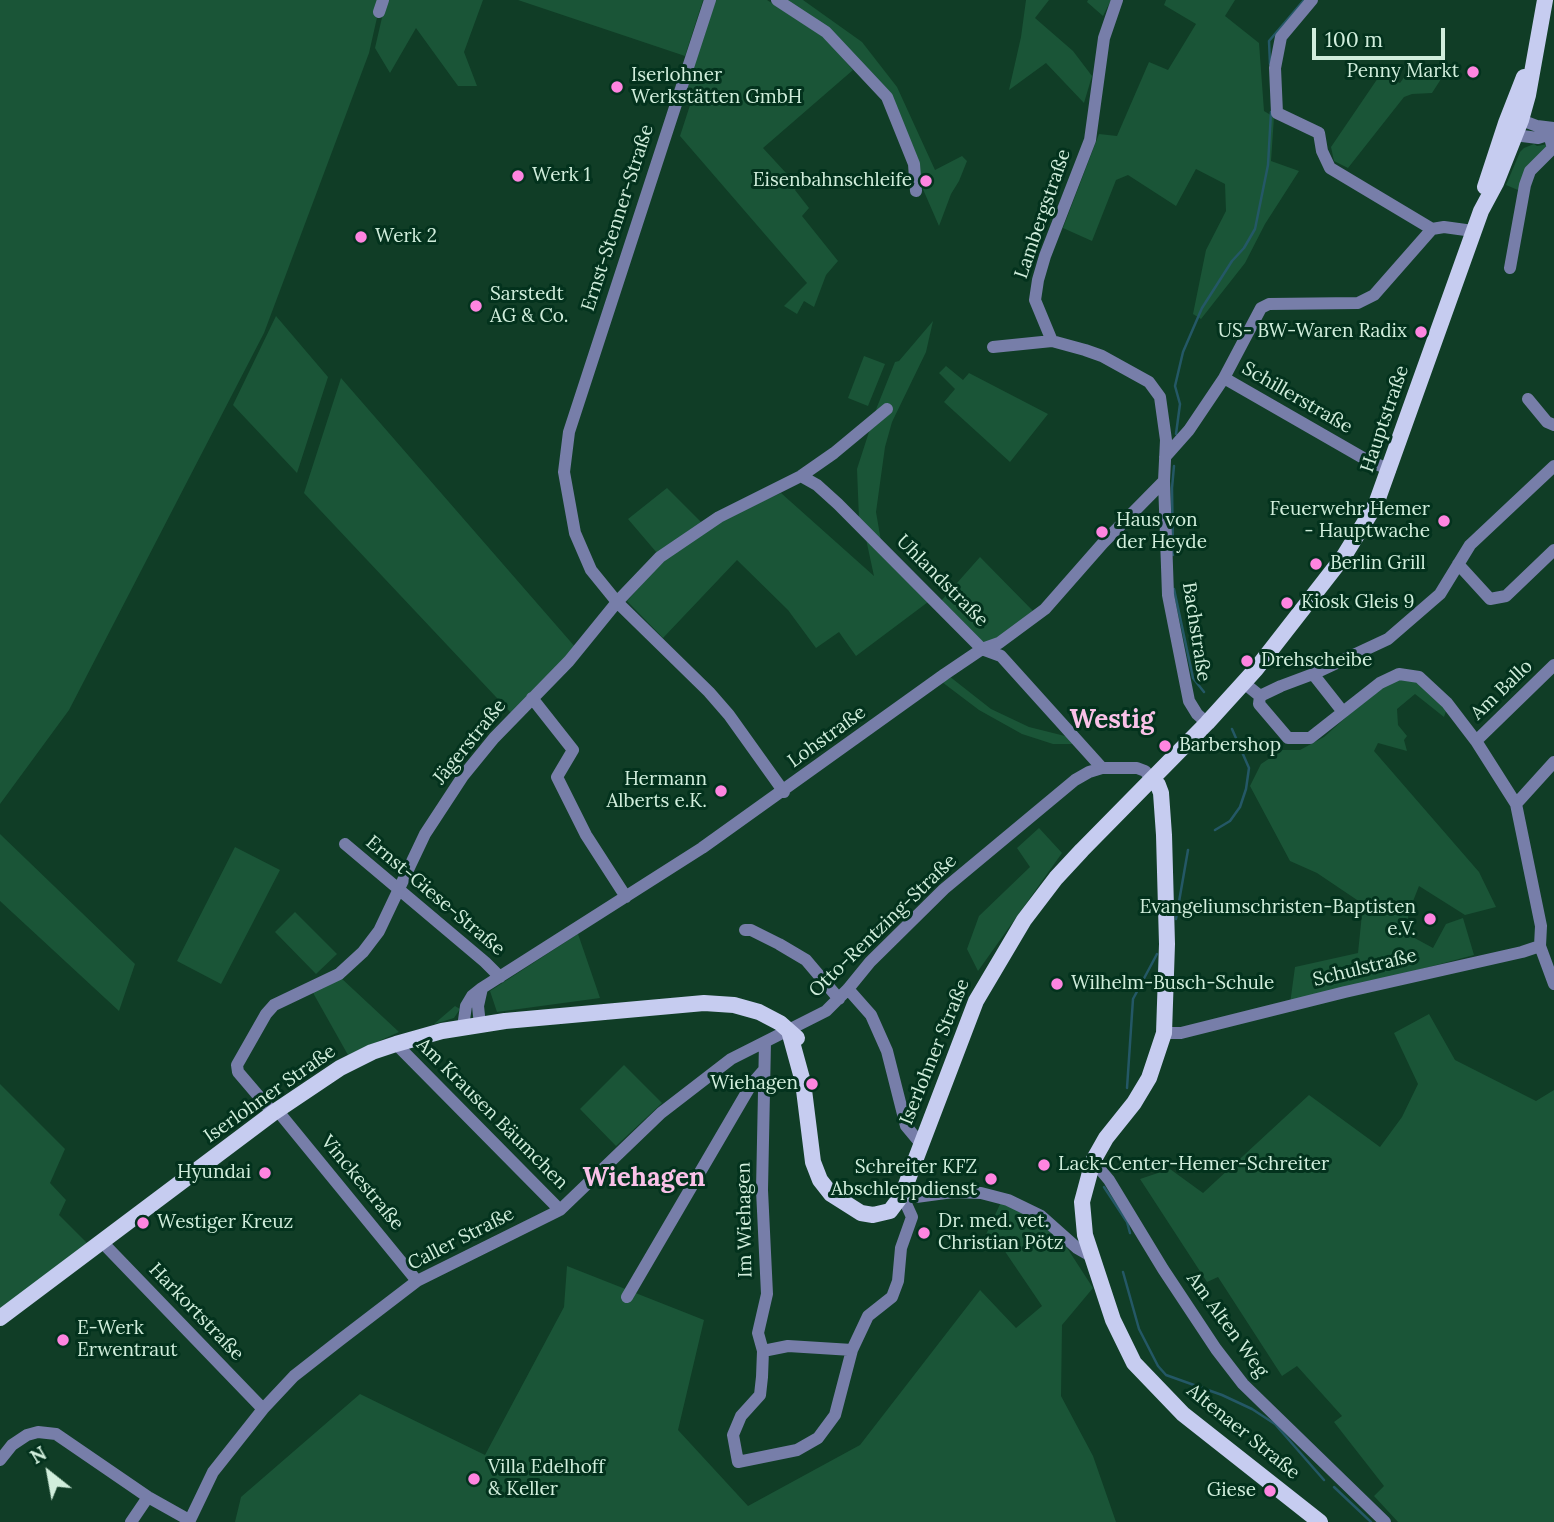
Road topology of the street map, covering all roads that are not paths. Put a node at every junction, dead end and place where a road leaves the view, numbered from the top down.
1 (710, 0) edge
2 (777, 0) edge
3 (1117, 0) edge
4 (1312, 0) edge
5 (1545, 0) edge
6 (1515, 125) junction
7 (1552, 132) edge
8 (916, 191) dead end
9 (1432, 229) junction
10 (1474, 231) junction
11 (1510, 268) dead end
12 (1052, 341) junction
13 (993, 346) dead end
14 (1224, 378) junction
15 (1528, 399) dead end
16 (887, 409) dead end
17 (1554, 425) edge
18 (1165, 457) junction
19 (1554, 466) edge
20 (1390, 470) junction
21 (801, 476) junction
22 (1164, 481) junction
23 (1554, 550) edge
24 (1458, 564) junction
25 (617, 602) junction
26 (982, 649) junction
27 (1554, 666) edge
28 (1313, 674) junction
29 (1244, 683) junction
30 (1260, 696) junction
31 (532, 698) junction
32 (1343, 712) junction
33 (1207, 723) junction
34 (1476, 741) junction
35 (1554, 762) edge
36 (1102, 768) junction
37 (1152, 779) junction
38 (784, 792) junction
39 (1516, 804) junction
40 (345, 844) dead end
41 (397, 889) junction
42 (626, 897) junction
43 (1554, 916) edge
44 (1541, 926) junction
45 (745, 930) dead end
46 (1540, 946) junction
47 (500, 977) junction
48 (1554, 984) edge
49 (482, 988) junction
50 (844, 994) junction
51 (480, 1025) junction
52 (463, 1027) junction
53 (789, 1031) junction
54 (1164, 1033) junction
55 (765, 1042) junction
56 (396, 1044) junction
57 (764, 1070) junction
58 (275, 1111) junction
59 (921, 1144) junction
60 (1093, 1161) junction
61 (902, 1195) junction
62 (560, 1210) junction
63 (102, 1242) junction
64 (1091, 1256) junction
65 (417, 1281) junction
66 (627, 1297) dead end
67 (0, 1318) edge
68 (852, 1350) junction
69 (763, 1351) junction
70 (263, 1409) junction
71 (0, 1460) edge
72 (148, 1497) junction
73 (189, 1521) edge
74 (131, 1522) edge
75 (1321, 1522) edge
76 (1385, 1522) edge

1 - 25 street, Ernst-Stenner-Straße
2 - 8 street
3 - 12 street, Lambergstraße
4 - 9 street
5 - 6 main road, Hauptstraße
6 - 7 street
6 - 10 main road, Hauptstraße
7 - 11 street
9 - 10 street
9 - 14 street
10 - 20 main road, Hauptstraße
12 - 13 street
12 - 18 street
14 - 18 street
14 - 20 street, Schillerstraße
15 - 17 street
16 - 21 street, Jägerstraße
18 - 22 street, Bachstraße
19 - 24 street
20 - 29 main road, Hauptstraße
21 - 25 street, Jägerstraße
21 - 26 street, Uhlandstraße
22 - 26 street, Lohstraße
22 - 33 street, Bachstraße
23 - 24 street
24 - 28 street
25 - 31 street, Jägerstraße
25 - 38 street, Ernst-Stenner-Straße
26 - 36 street, Uhlandstraße
26 - 38 street, Lohstraße
27 - 34 street, Am Ballo
28 - 30 street
28 - 32 street
29 - 30 street
29 - 33 main road, Hauptstraße
30 - 32 street
31 - 41 street, Jägerstraße
31 - 42 street
32 - 34 street
33 - 37 main road, Hauptstraße
34 - 39 street
35 - 39 street
36 - 37 street
36 - 50 street, Otto-Rentzing-Straße
37 - 54 main road, Altenaer Straße
37 - 59 main road, Iserlohner Straße
38 - 42 street, Lohstraße
39 - 44 street
40 - 41 street, Ernst-Giese-Straße
41 - 47 street, Ernst-Giese-Straße
41 - 58 street, Jägerstraße
42 - 47 street, Lohstraße
43 - 44 street
44 - 46 street
45 - 50 street
46 - 48 street
46 - 54 street, Schulstraße
47 - 49 street, Lohstraße
49 - 51 street
49 - 52 street, Lohstraße
50 - 53 street, Otto-Rentzing-Straße
50 - 59 street
51 - 52 main road, Iserlohner Straße
51 - 53 main road, Iserlohner Straße
52 - 56 main road, Iserlohner Straße
53 - 55 street, Caller Straße
53 - 61 main road
54 - 60 main road, Altenaer Straße
55 - 57 street, Im Wiehagen
55 - 62 street, Caller Straße
56 - 58 main road, Iserlohner Straße
56 - 62 street, Am Krausen Bäumchen
57 - 66 street
57 - 69 street, Im Wiehagen
58 - 63 main road, Iserlohner Straße
58 - 65 street, Vinckestraße
59 - 61 main road, Iserlohner Straße
60 - 64 main road, Altenaer Straße
60 - 76 street, Am Alten Weg
61 - 64 street
61 - 68 street
62 - 65 street, Caller Straße
63 - 67 main road, Iserlohner Straße
63 - 70 street, Harkortstraße
64 - 75 main road, Altenaer Straße
65 - 70 street, Caller Straße
68 - 69 street
68 - 69 street, Im Wiehagen
70 - 73 street, Caller Straße
71 - 72 street
72 - 73 street
72 - 74 street

